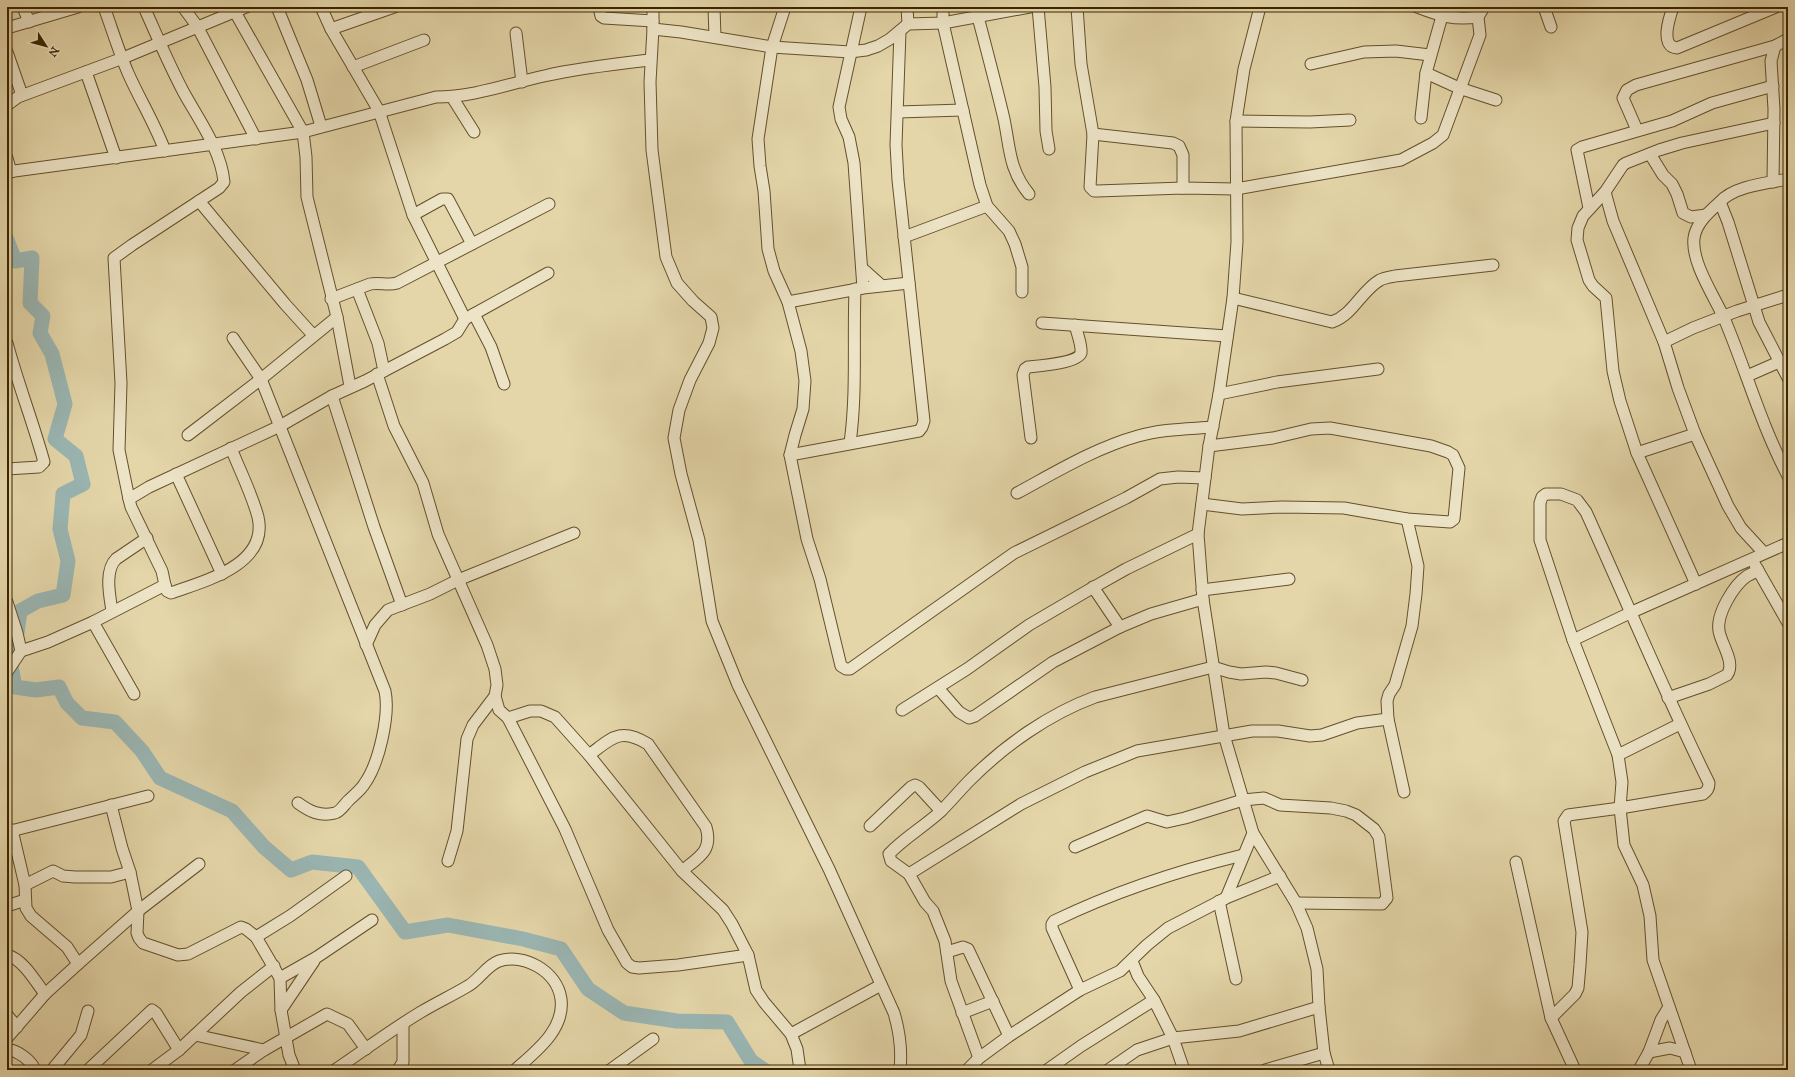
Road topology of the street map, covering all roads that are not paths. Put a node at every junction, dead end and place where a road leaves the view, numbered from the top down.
1 (23, 7) edge
2 (75, 7) edge
3 (104, 7) edge
4 (144, 7) edge
5 (183, 7) edge
6 (246, 7) edge
7 (277, 7) edge
8 (321, 7) edge
9 (394, 7) edge
10 (600, 7) edge
11 (653, 7) edge
12 (714, 7) edge
13 (786, 7) edge
14 (907, 7) edge
15 (942, 7) edge
16 (1025, 7) edge
17 (1038, 7) edge
18 (1077, 7) edge
19 (1260, 7) edge
20 (1417, 7) edge
21 (1484, 7) edge
22 (1544, 7) edge
23 (1673, 7) edge
24 (1776, 7) edge
25 (860, 8) edge
26 (235, 12) junction
27 (1442, 16) junction
28 (1478, 17) junction
29 (978, 18) junction
30 (28, 22) junction
31 (943, 23) junction
32 (653, 25) junction
33 (197, 26) junction
34 (904, 27) junction
35 (1551, 27) dead end
36 (7, 28) edge
37 (331, 29) junction
38 (516, 33) dead end
39 (715, 37) junction
40 (1788, 39) edge
41 (424, 40) dead end
42 (160, 42) junction
43 (1775, 46) junction
44 (772, 47) junction
45 (7, 52) edge
46 (850, 52) junction
47 (1430, 55) junction
48 (122, 58) junction
49 (650, 60) junction
50 (1311, 64) dead end
51 (353, 68) junction
52 (86, 72) junction
53 (1426, 73) junction
54 (522, 82) junction
55 (1773, 86) junction
56 (1459, 88) junction
57 (22, 95) junction
58 (452, 97) junction
59 (1496, 100) dead end
60 (7, 105) edge
61 (963, 110) junction
62 (379, 111) junction
63 (898, 112) junction
64 (1421, 118) dead end
65 (1350, 120) dead end
66 (1236, 121) junction
67 (1774, 122) junction
68 (321, 126) junction
69 (1637, 130) junction
70 (303, 132) junction
71 (474, 132) dead end
72 (1093, 134) junction
73 (256, 139) junction
74 (212, 144) junction
75 (1049, 149) dead end
76 (164, 151) junction
77 (1650, 154) junction
78 (7, 158) edge
79 (116, 158) junction
80 (9, 172) edge
81 (1788, 179) edge
82 (1773, 182) junction
83 (1183, 188) junction
84 (1236, 189) junction
85 (1606, 192) junction
86 (1029, 194) dead end
87 (199, 201) junction
88 (1720, 202) junction
89 (550, 204) dead end
90 (987, 206) junction
91 (1589, 208) junction
92 (413, 214) junction
93 (1706, 215) junction
94 (904, 237) junction
95 (472, 244) junction
96 (437, 262) junction
97 (1493, 265) dead end
98 (862, 268) junction
99 (548, 273) dead end
100 (909, 283) junction
101 (881, 285) junction
102 (356, 289) junction
103 (859, 289) junction
104 (1022, 292) dead end
105 (1788, 295) edge
106 (1233, 298) junction
107 (331, 299) junction
108 (788, 302) junction
109 (1754, 305) junction
110 (336, 317) junction
111 (470, 317) junction
112 (1723, 317) junction
113 (1042, 323) dead end
114 (1075, 325) junction
115 (313, 335) junction
116 (1227, 336) junction
117 (233, 338) dead end
118 (1664, 342) junction
119 (7, 344) edge
120 (9, 357) edge
121 (1779, 362) junction
122 (1378, 369) dead end
123 (381, 372) junction
124 (1747, 376) junction
125 (1788, 378) edge
126 (261, 379) junction
127 (504, 384) dead end
128 (350, 386) junction
129 (1219, 394) junction
130 (332, 396) junction
131 (280, 426) junction
132 (1213, 427) junction
133 (1695, 434) junction
134 (188, 435) dead end
135 (1030, 438) dead end
136 (850, 443) junction
137 (1209, 446) junction
138 (231, 448) junction
139 (1637, 453) junction
140 (790, 456) junction
141 (7, 469) edge
142 (176, 474) junction
143 (1788, 476) edge
144 (1205, 478) junction
145 (1017, 493) dead end
146 (129, 499) junction
147 (1202, 504) junction
148 (1406, 519) junction
149 (574, 533) dead end
150 (1198, 534) junction
151 (147, 538) junction
152 (1788, 543) edge
153 (1764, 553) junction
154 (1752, 559) junction
155 (1758, 570) junction
156 (222, 574) junction
157 (1289, 579) dead end
158 (458, 580) junction
159 (1696, 584) junction
160 (165, 585) junction
161 (1093, 587) junction
162 (1203, 594) junction
163 (7, 602) edge
164 (402, 606) junction
165 (112, 611) junction
166 (1632, 612) junction
167 (93, 622) junction
168 (1788, 623) edge
169 (1120, 627) junction
170 (1573, 640) junction
171 (366, 645) junction
172 (21, 651) junction
173 (1213, 667) junction
174 (7, 672) edge
175 (1302, 680) dead end
176 (938, 688) junction
177 (134, 694) dead end
178 (495, 696) junction
179 (1668, 698) junction
180 (902, 710) dead end
181 (508, 718) junction
182 (1388, 719) junction
183 (1680, 724) junction
184 (1224, 735) junction
185 (589, 755) junction
186 (1618, 755) junction
187 (1404, 792) dead end
188 (148, 796) dead end
189 (1243, 800) junction
190 (298, 803) dead end
191 (111, 805) junction
192 (1620, 808) junction
193 (941, 811) junction
194 (870, 826) dead end
195 (10, 831) edge
196 (1253, 833) junction
197 (1075, 847) dead end
198 (1243, 855) junction
199 (448, 861) dead end
200 (1516, 862) dead end
201 (199, 864) dead end
202 (130, 872) junction
203 (682, 872) junction
204 (909, 874) junction
205 (346, 876) dead end
206 (1280, 876) junction
207 (25, 885) junction
208 (25, 900) junction
209 (1223, 900) junction
210 (1296, 903) junction
211 (7, 906) edge
212 (138, 911) junction
213 (372, 920) dead end
214 (256, 937) junction
215 (947, 952) junction
216 (7, 955) edge
217 (748, 955) junction
218 (317, 957) junction
219 (1132, 961) junction
220 (78, 964) junction
221 (274, 966) junction
222 (1120, 971) junction
223 (1138, 976) junction
224 (280, 978) junction
225 (1236, 979) dead end
226 (881, 985) junction
227 (1080, 990) junction
228 (45, 994) junction
229 (1154, 1000) junction
230 (993, 1001) junction
231 (1319, 1007) junction
232 (1669, 1007) junction
233 (88, 1010) dead end
234 (281, 1010) junction
235 (962, 1013) junction
236 (7, 1015) edge
237 (1551, 1018) junction
238 (402, 1024) junction
239 (17, 1027) junction
240 (791, 1034) junction
241 (195, 1035) junction
242 (1009, 1036) junction
243 (7, 1038) edge
244 (286, 1038) junction
245 (1173, 1038) junction
246 (653, 1039) dead end
247 (7, 1049) edge
248 (366, 1049) junction
249 (179, 1050) junction
250 (264, 1050) junction
251 (1649, 1052) junction
252 (1685, 1052) junction
253 (1324, 1053) junction
254 (974, 1066) edge
255 (796, 1068) edge
256 (36, 1070) edge
257 (52, 1070) edge
258 (88, 1070) edge
259 (152, 1070) edge
260 (235, 1070) edge
261 (295, 1070) edge
262 (335, 1070) edge
263 (398, 1070) edge
264 (515, 1070) edge
265 (610, 1070) edge
266 (900, 1070) edge
267 (1047, 1070) edge
268 (1108, 1070) edge
269 (1184, 1070) edge
270 (1265, 1070) edge
271 (1329, 1070) edge
272 (1575, 1070) edge
273 (1639, 1070) edge
274 (1691, 1070) edge

1 - 30 street
2 - 30 street
3 - 48 street
4 - 42 street
5 - 33 street
6 - 26 street
7 - 68 street
8 - 37 street
9 - 37 street
10 - 32 street
11 - 32 street
12 - 39 street
13 - 44 street
14 - 34 street
15 - 31 street
16 - 29 street
17 - 75 street
18 - 72 street
19 - 66 street
20 - 27 street
21 - 28 street
22 - 35 street
23 - 24 street
25 - 46 street
26 - 33 street
26 - 70 street
27 - 28 street
27 - 47 street
28 - 56 street
29 - 31 street
29 - 86 street
30 - 36 street
31 - 34 street
31 - 61 street
32 - 39 street
32 - 49 street
33 - 42 street
33 - 73 street
34 - 46 street
34 - 63 street
37 - 51 street
38 - 54 street
39 - 44 street
40 - 43 street
41 - 51 street
42 - 48 street
42 - 74 street
43 - 55 street
43 - 69 street
44 - 46 street
44 - 108 street
45 - 57 street
46 - 98 street
47 - 50 street
47 - 53 street
48 - 52 street
48 - 76 street
49 - 54 street
49 - 226 street
51 - 62 street
52 - 57 street
52 - 79 street
53 - 56 street
53 - 64 street
54 - 58 street
55 - 67 street
55 - 69 street
56 - 59 street
56 - 84 street
57 - 60 street
58 - 62 street
58 - 71 street
61 - 63 street
61 - 90 street
62 - 68 street
62 - 92 street
63 - 94 street
65 - 66 street
66 - 84 street
67 - 77 street
67 - 82 street
68 - 70 street
69 - 91 street
70 - 73 street
70 - 107 street
72 - 83 street
72 - 83 street
73 - 74 street
74 - 76 street
74 - 87 street
76 - 79 street
77 - 85 street
77 - 93 street
78 - 80 street
79 - 80 street
81 - 82 street
82 - 88 street
83 - 84 street
84 - 106 street
85 - 91 street
85 - 118 street
87 - 115 street
87 - 146 street
88 - 93 street
88 - 109 street
89 - 95 street
90 - 94 street
90 - 104 street
91 - 139 street
92 - 95 street
92 - 96 street
93 - 112 street
94 - 100 street
95 - 96 street
96 - 102 street
96 - 111 street
97 - 106 street
98 - 101 street
98 - 103 street
99 - 111 street
100 - 101 street
100 - 136 street
101 - 103 street
102 - 107 street
102 - 123 street
103 - 108 street
103 - 136 street
105 - 109 street
106 - 116 street
107 - 110 street
108 - 140 street
109 - 112 street
109 - 121 street
110 - 115 street
110 - 128 street
111 - 123 street
111 - 127 street
112 - 118 street
112 - 124 street
113 - 114 street
114 - 116 street
114 - 135 street
115 - 126 street
116 - 129 street
117 - 126 street
118 - 133 street
119 - 120 street
120 - 141 street
121 - 124 street
121 - 125 street
122 - 129 street
123 - 128 street
123 - 158 street
124 - 143 street
126 - 131 street
126 - 134 street
128 - 130 street
129 - 132 street
130 - 131 street
130 - 164 street
131 - 138 street
131 - 171 street
132 - 137 street
132 - 145 street
133 - 139 street
133 - 153 street
136 - 140 street
137 - 144 street
137 - 148 street
138 - 142 street
138 - 156 street
139 - 159 street
140 - 144 street
142 - 146 street
142 - 156 street
144 - 147 street
146 - 151 street
147 - 148 street
147 - 150 street
148 - 182 street
149 - 158 street
150 - 161 street
150 - 162 street
151 - 160 street
151 - 165 street
152 - 153 street
153 - 154 street
154 - 155 street
154 - 159 street
155 - 168 street
155 - 179 street
156 - 160 street
157 - 162 street
158 - 164 street
158 - 178 street
159 - 166 street
160 - 165 street
161 - 169 street
161 - 176 street
162 - 169 street
162 - 173 street
163 - 172 street
164 - 171 street
165 - 167 street
166 - 170 street
166 - 170 street
166 - 179 street
167 - 172 street
167 - 177 street
169 - 176 street
170 - 186 street
171 - 190 street
172 - 174 street
173 - 175 street
173 - 184 street
173 - 193 street
176 - 180 street
178 - 181 street
178 - 199 street
179 - 183 street
181 - 185 street
181 - 217 street
182 - 184 street
182 - 187 street
183 - 186 street
183 - 192 street
184 - 189 street
184 - 204 street
185 - 203 street
185 - 203 street
186 - 192 street
188 - 191 street
189 - 196 street
189 - 197 street
189 - 210 street
191 - 195 street
191 - 202 street
192 - 232 street
192 - 237 street
193 - 194 street
193 - 204 street
195 - 207 street
196 - 198 street
196 - 206 street
198 - 209 street
198 - 227 street
200 - 237 street
201 - 212 street
202 - 207 street
202 - 212 street
203 - 217 street
204 - 215 street
205 - 214 street
206 - 209 street
206 - 210 street
207 - 208 street
208 - 211 street
208 - 220 street
209 - 219 street
209 - 225 street
210 - 231 street
212 - 214 street
212 - 220 street
213 - 218 street
214 - 221 street
215 - 230 street
215 - 235 street
216 - 228 street
217 - 240 street
218 - 224 street
218 - 234 street
219 - 222 street
219 - 223 street
220 - 228 street
221 - 224 street
221 - 241 street
222 - 223 street
222 - 227 street
223 - 229 street
224 - 234 street
226 - 240 street
226 - 266 street
227 - 242 street
228 - 239 street
229 - 245 street
229 - 267 street
230 - 235 street
230 - 242 street
231 - 245 street
231 - 253 street
232 - 251 street
232 - 252 street
233 - 257 street
234 - 244 street
235 - 254 street
236 - 239 street
237 - 272 street
238 - 248 street
238 - 263 street
238 - 264 street
239 - 243 street
240 - 255 street
241 - 249 street
241 - 250 street
242 - 254 street
244 - 248 street
244 - 250 street
244 - 261 street
245 - 268 street
245 - 269 street
246 - 265 street
247 - 256 street
248 - 262 street
249 - 258 street
249 - 259 street
250 - 260 street
251 - 252 street
251 - 273 street
252 - 274 street
253 - 270 street
253 - 271 street

